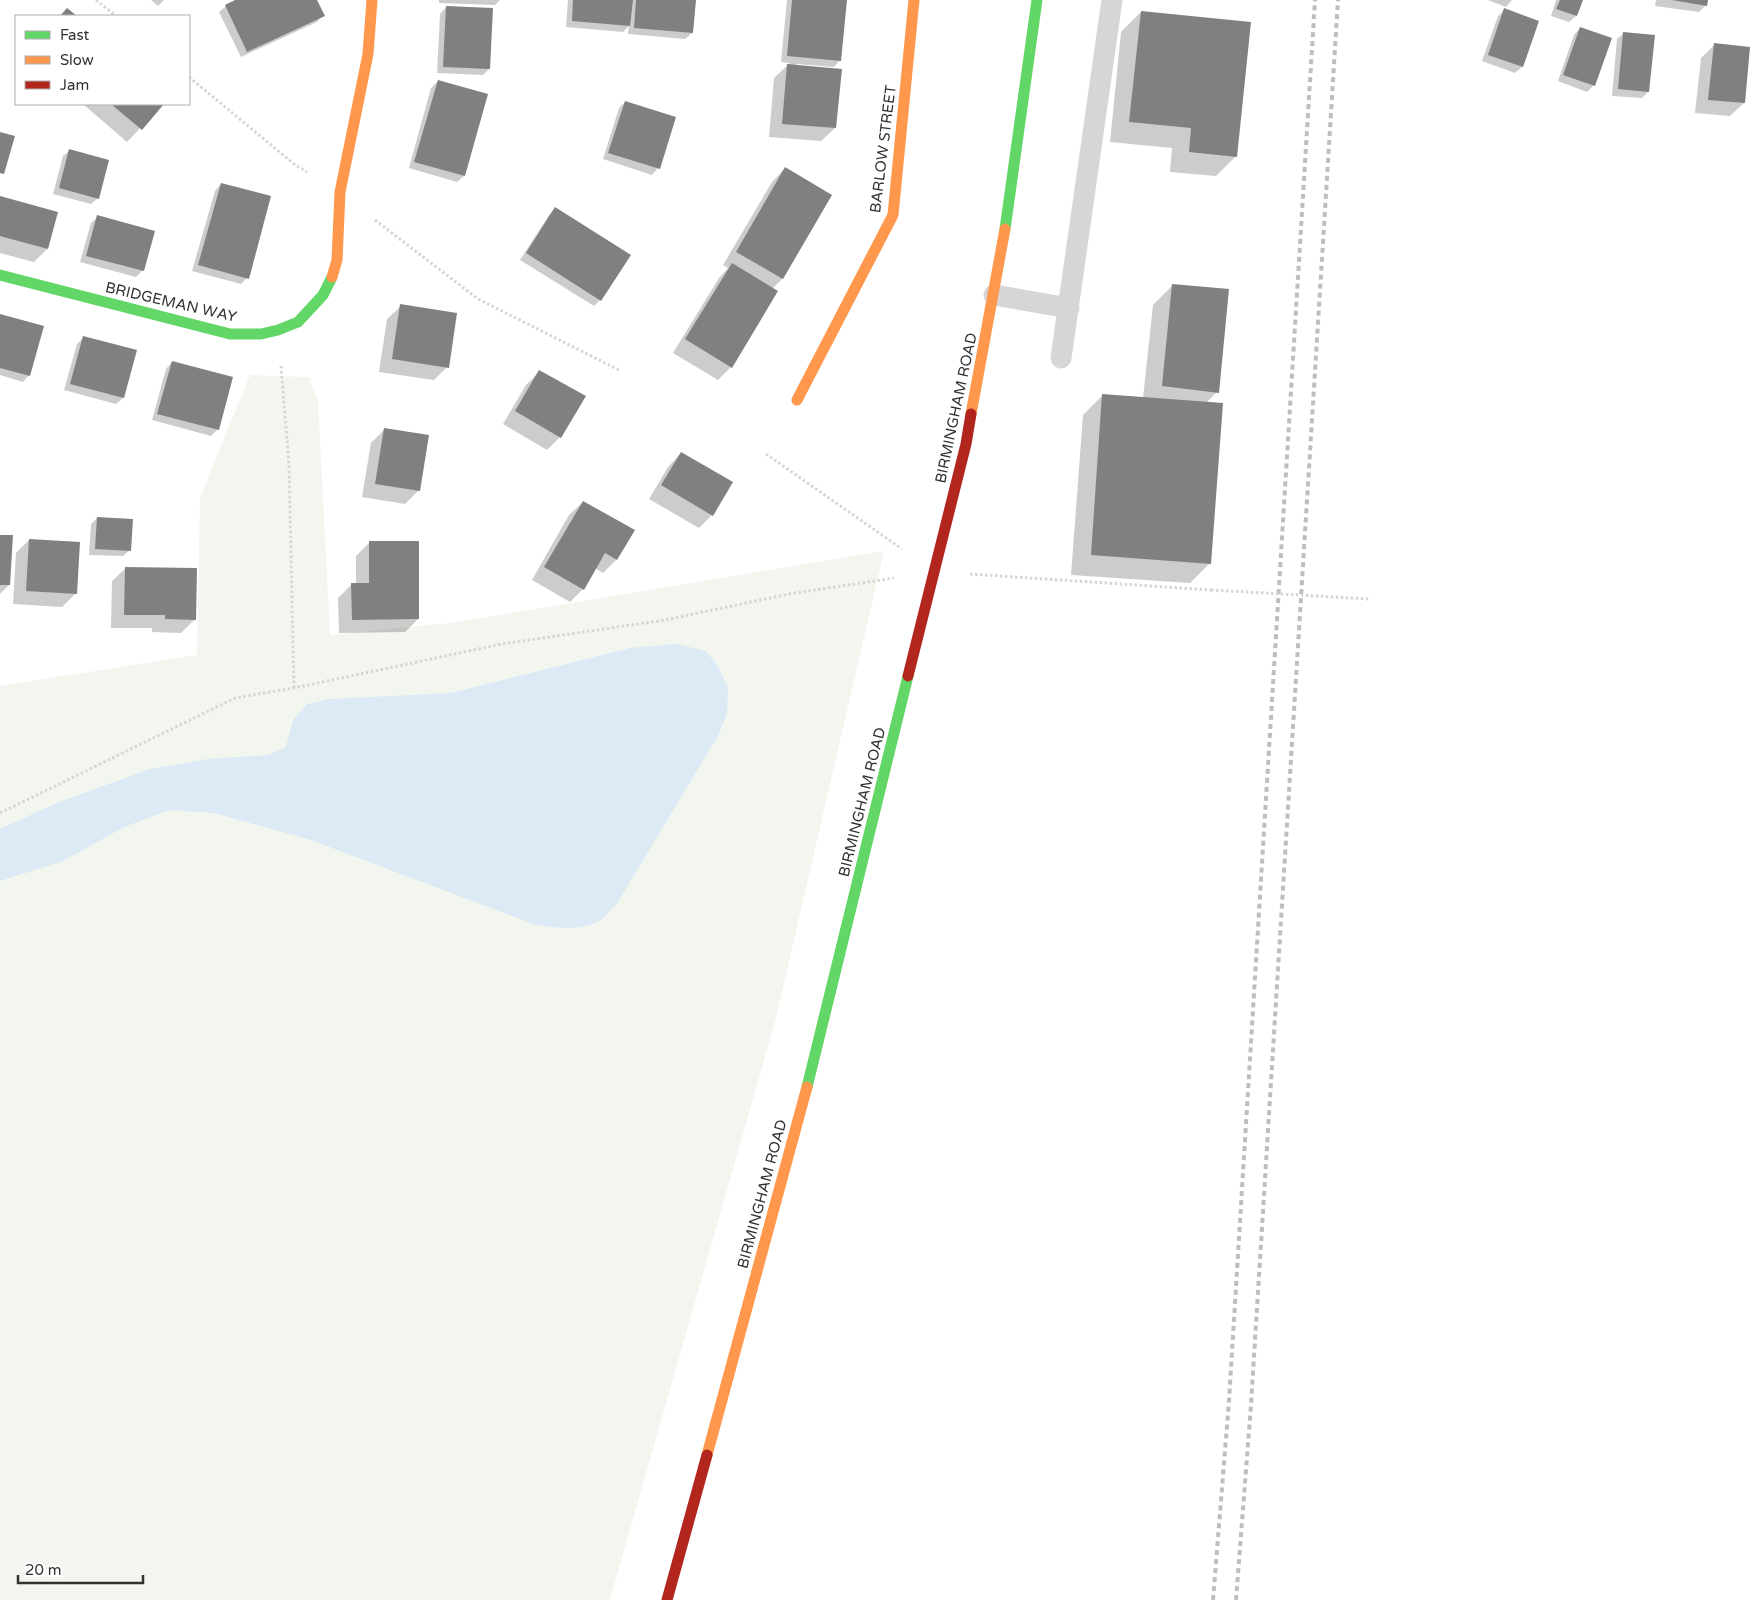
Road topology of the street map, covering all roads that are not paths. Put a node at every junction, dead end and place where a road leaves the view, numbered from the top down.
1 (372, 0) edge
2 (914, 0) edge
3 (1037, 0) edge
4 (1112, 0) edge
5 (0, 275) edge
6 (994, 295) junction
7 (1069, 308) junction
8 (1061, 358) dead end
9 (797, 400) dead end
10 (667, 1600) edge

1 - 5 main road, BRIDGEMAN WAY
2 - 9 main road, BARLOW STREET
3 - 6 main road, BIRMINGHAM ROAD
4 - 7 lane
6 - 7 lane
6 - 10 main road, BIRMINGHAM ROAD
7 - 8 lane

